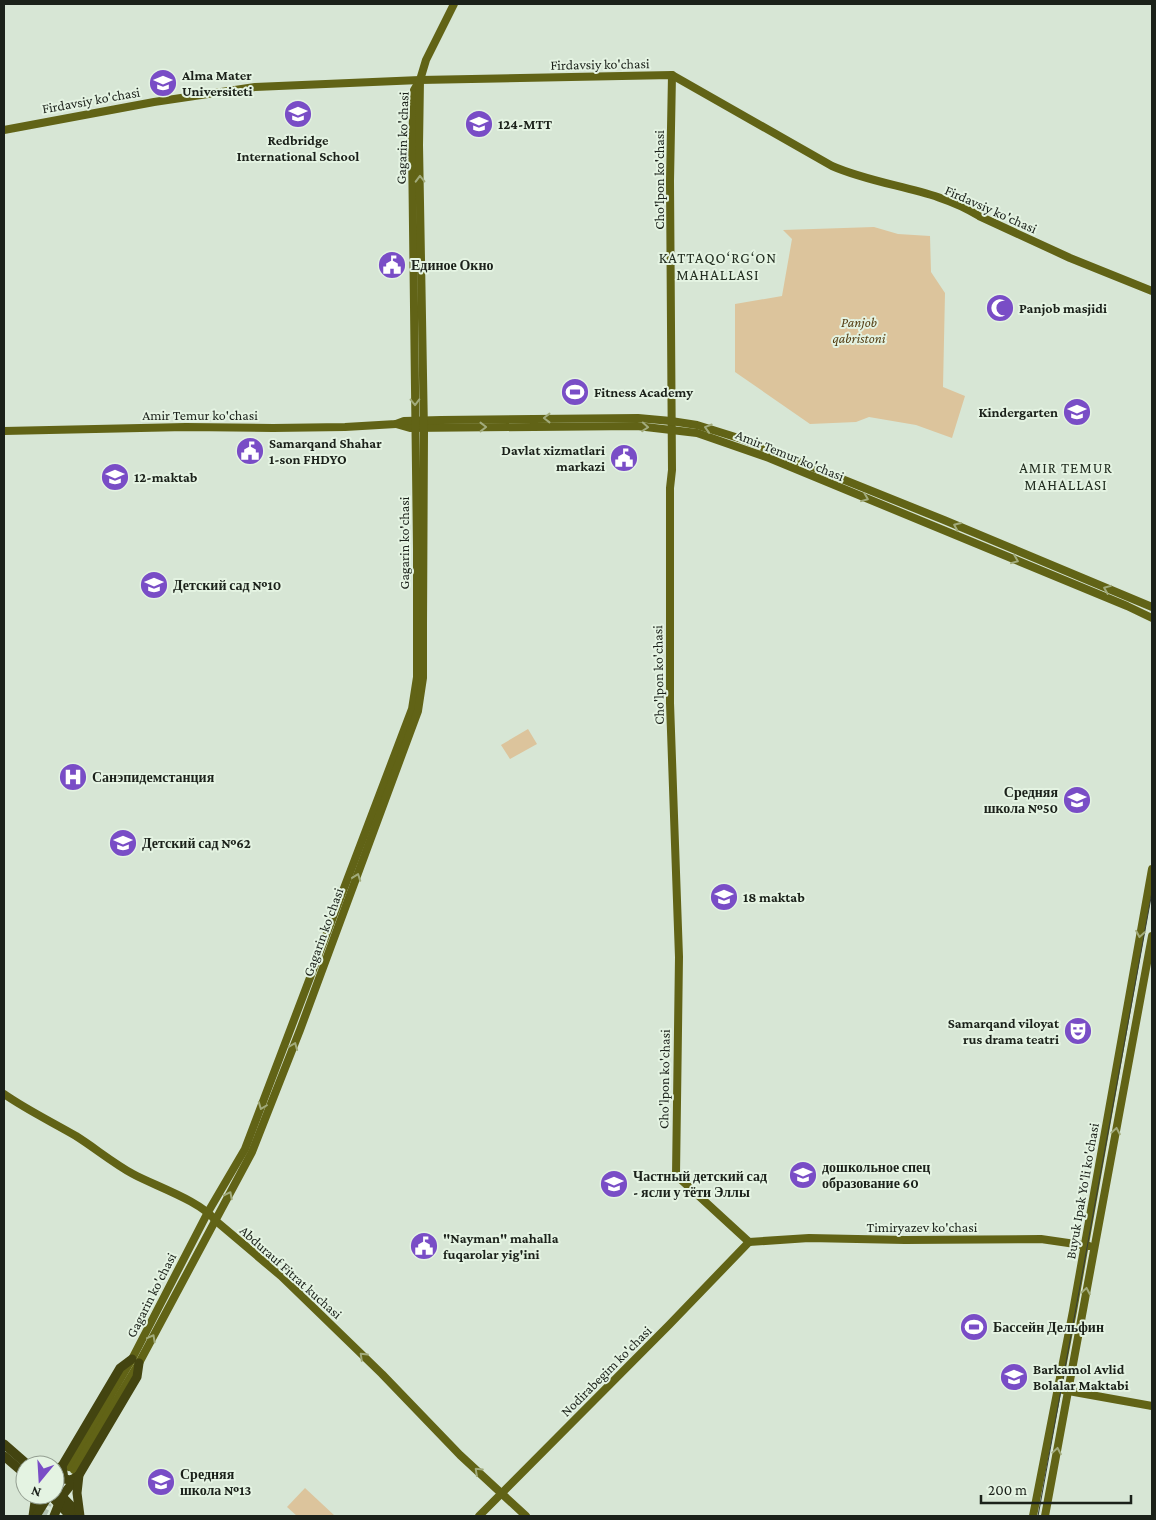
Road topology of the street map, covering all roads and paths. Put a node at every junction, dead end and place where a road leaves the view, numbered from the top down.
1 (454, 4) edge
2 (672, 75) junction
3 (420, 80) junction
4 (4, 130) edge
5 (1152, 291) edge
6 (420, 424) junction
7 (671, 425) junction
8 (4, 430) edge
9 (840, 484) junction
10 (1152, 607) edge
11 (1152, 618) edge
12 (1152, 869) edge
13 (1152, 936) edge
14 (4, 1094) edge
15 (208, 1212) junction
16 (216, 1221) junction
17 (749, 1242) junction
18 (1084, 1246) junction
19 (1094, 1248) junction
20 (136, 1361) junction
21 (1057, 1389) junction
22 (1068, 1392) junction
23 (1152, 1406) edge
24 (4, 1444) edge
25 (17, 1455) edge
26 (4, 1456) edge
27 (15, 1465) edge
28 (68, 1470) edge
29 (502, 1493) junction
30 (65, 1504) edge
31 (42, 1505) edge
32 (63, 1505) edge
33 (35, 1516) edge
34 (50, 1516) edge
35 (70, 1516) edge
36 (80, 1516) edge
37 (479, 1516) edge
38 (526, 1516) edge
39 (1033, 1516) edge
40 (1045, 1516) edge

1 - 3 main road, Gagarin ko'chasi
2 - 3 main road, Firdavsiy ko'chasi
2 - 5 main road, Firdavsiy ko'chasi
2 - 7 main road, Cho'lpon ko'chasi
3 - 4 main road, Firdavsiy ko'chasi
3 - 6 main road, Gagarin ko'chasi
6 - 7 main road, Amir Temur ko'chasi
6 - 8 main road, Amir Temur ko'chasi
6 -> 15 main road, Gagarin ko'chasi
16 -> 6 main road, Gagarin ko'chasi
7 - 9 main road, Amir Temur ko'chasi
7 - 17 main road, Cho'lpon ko'chasi
10 -> 9 main road, Amir Temur ko'chasi
9 -> 11 main road, Amir Temur ko'chasi
12 -> 18 main road, Buyuk Ipak Yo'li ko'chasi
19 -> 13 main road, Buyuk Ipak Yo'li ko'chasi
14 - 15 main road, Abdurauf Fitrat kuchasi
15 - 16 main road, Abdurauf Fitrat kuchasi
15 - 20 main road, Gagarin ko'chasi
20 -> 16 main road, Gagarin ko'chasi
29 -> 16 main road, Abdurauf Fitrat kuchasi
17 - 18 main road, Timiryazev ko'chasi
17 - 29 main road, Nodirabegim ko'chasi
18 - 19 main road, Timiryazev ko'chasi
18 - 21 main road, Buyuk Ipak Yo'li ko'chasi
22 -> 19 main road, Buyuk Ipak Yo'li ko'chasi
20 - 28 main road
20 - 28 main road
21 - 22 main road
21 - 39 main road, Buyuk Ipak Yo'li ko'chasi
22 - 23 main road
40 -> 22 main road, Buyuk Ipak Yo'li ko'chasi
24 - 25 main road
26 - 27 main road
28 - 36 main road
29 - 37 main road, Nodirabegim ko'chasi
29 - 38 main road, Abdurauf Fitrat kuchasi
30 - 36 main road
31 - 33 main road
32 - 35 main road
33 - 34 main road

